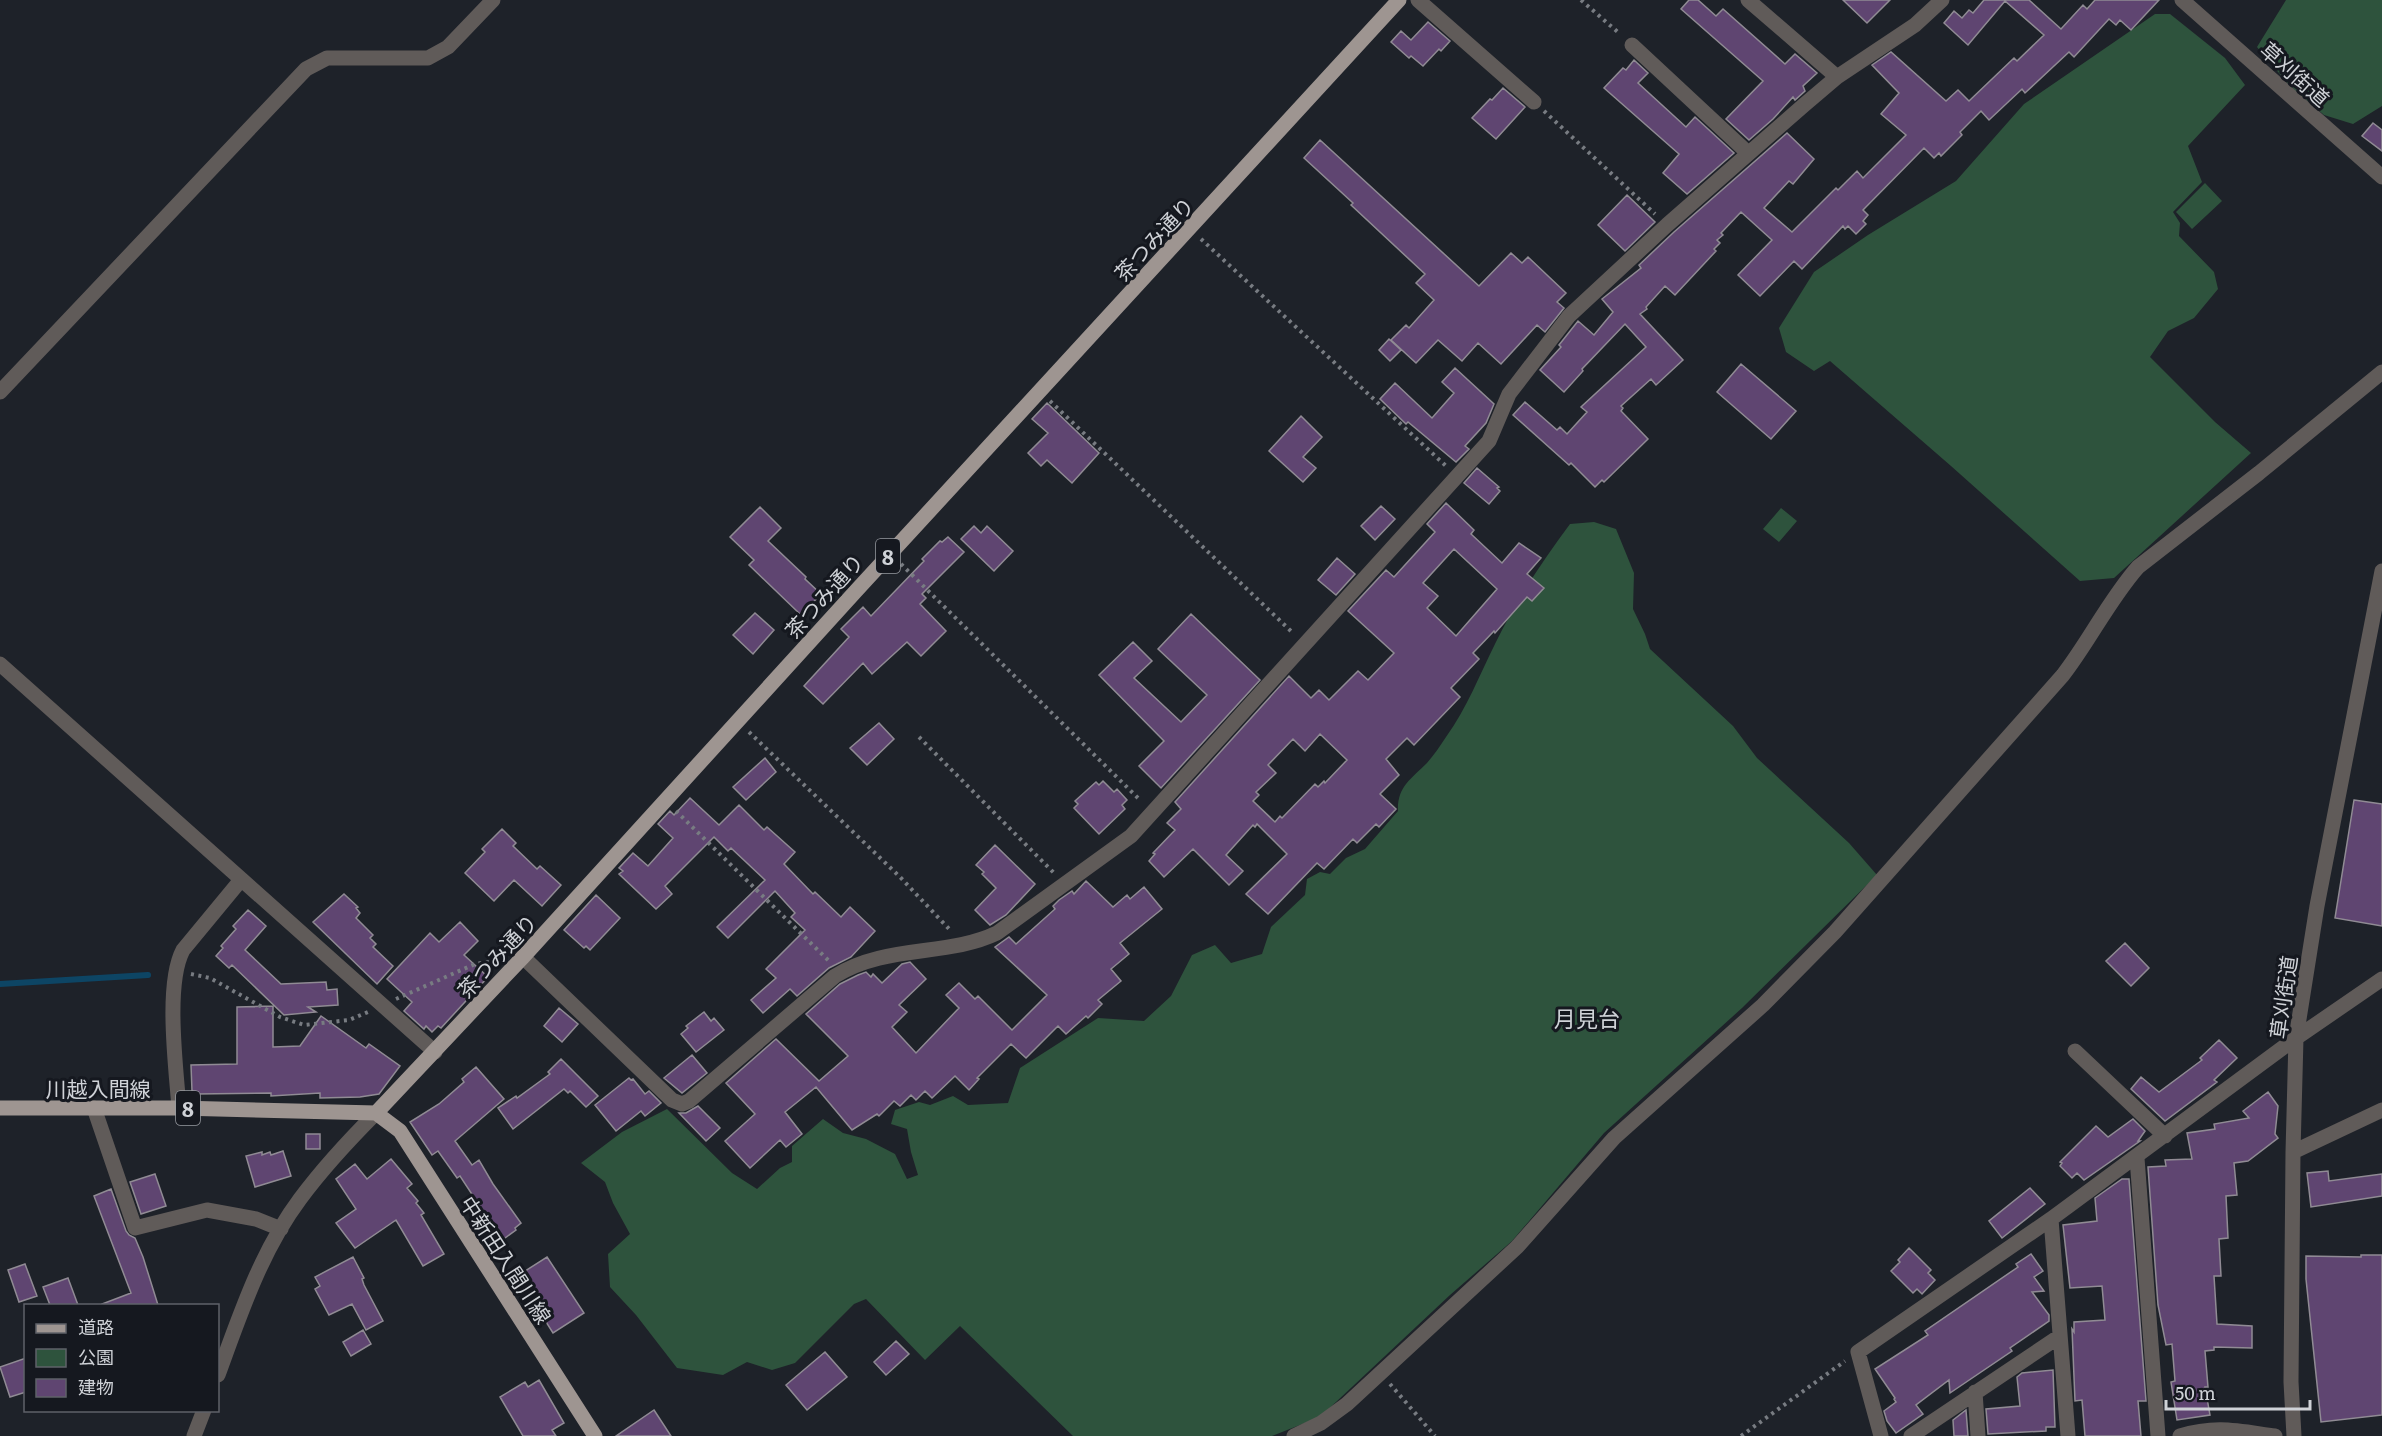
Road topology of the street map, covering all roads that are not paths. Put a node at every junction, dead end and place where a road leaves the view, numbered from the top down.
1 (493, 0) edge
2 (1399, 0) edge
3 (1419, 0) edge
4 (1748, 0) edge
5 (1942, 0) edge
6 (2182, 0) edge
7 (1632, 45) road end
8 (1837, 77) junction
9 (1534, 102) road end
10 (1748, 153) junction
11 (2382, 177) edge
12 (2382, 372) edge
13 (0, 392) edge
14 (2382, 571) edge
15 (0, 664) edge
16 (240, 880) junction
17 (523, 957) junction
18 (2382, 979) edge
19 (2296, 1038) junction
20 (2075, 1051) dead end
21 (435, 1052) junction
22 (0, 1108) edge
23 (94, 1108) junction
24 (178, 1108) junction
25 (2382, 1110) edge
26 (376, 1113) junction
27 (2165, 1136) junction
28 (2293, 1152) junction
29 (2137, 1158) junction
30 (2051, 1219) junction
31 (281, 1228) junction
32 (2060, 1336) junction
33 (219, 1372) edge
34 (1974, 1392) junction
35 (203, 1412) edge
36 (195, 1436) edge
37 (595, 1436) edge
38 (1294, 1436) edge
39 (1881, 1436) edge
40 (1911, 1436) edge
41 (1978, 1436) edge
42 (2068, 1436) edge
43 (2158, 1436) edge
44 (2180, 1436) edge
45 (2275, 1436) edge
46 (2294, 1436) edge

1 - 13 street
2 - 17 main road, 茶つみ通り / 8
3 - 9 street
4 - 8 street
5 - 8 street
6 - 11 street, 草刈街道
7 - 10 street
8 - 10 street
10 - 17 street
12 - 38 street
14 - 19 street, 草刈街道
15 - 16 street
16 - 21 street
16 - 24 street
17 - 21 main road, 茶つみ通り / 8
18 - 19 street
19 - 27 street
19 - 28 street, 草刈街道
20 - 27 street
21 - 26 main road, 茶つみ通り / 8
22 - 23 main road, 川越入間線 / 8
23 - 24 main road, 川越入間線 / 8
23 - 31 street
24 - 26 main road, 川越入間線 / 8
25 - 28 street
26 - 31 street
26 - 37 main road, 中新田入間川線
27 - 29 street
28 - 46 street, 草刈街道
29 - 30 street
29 - 43 street
30 - 32 street
30 - 39 street
31 - 33 street
32 - 34 street
32 - 42 street
34 - 40 street
34 - 41 street
35 - 36 street
44 - 45 street

